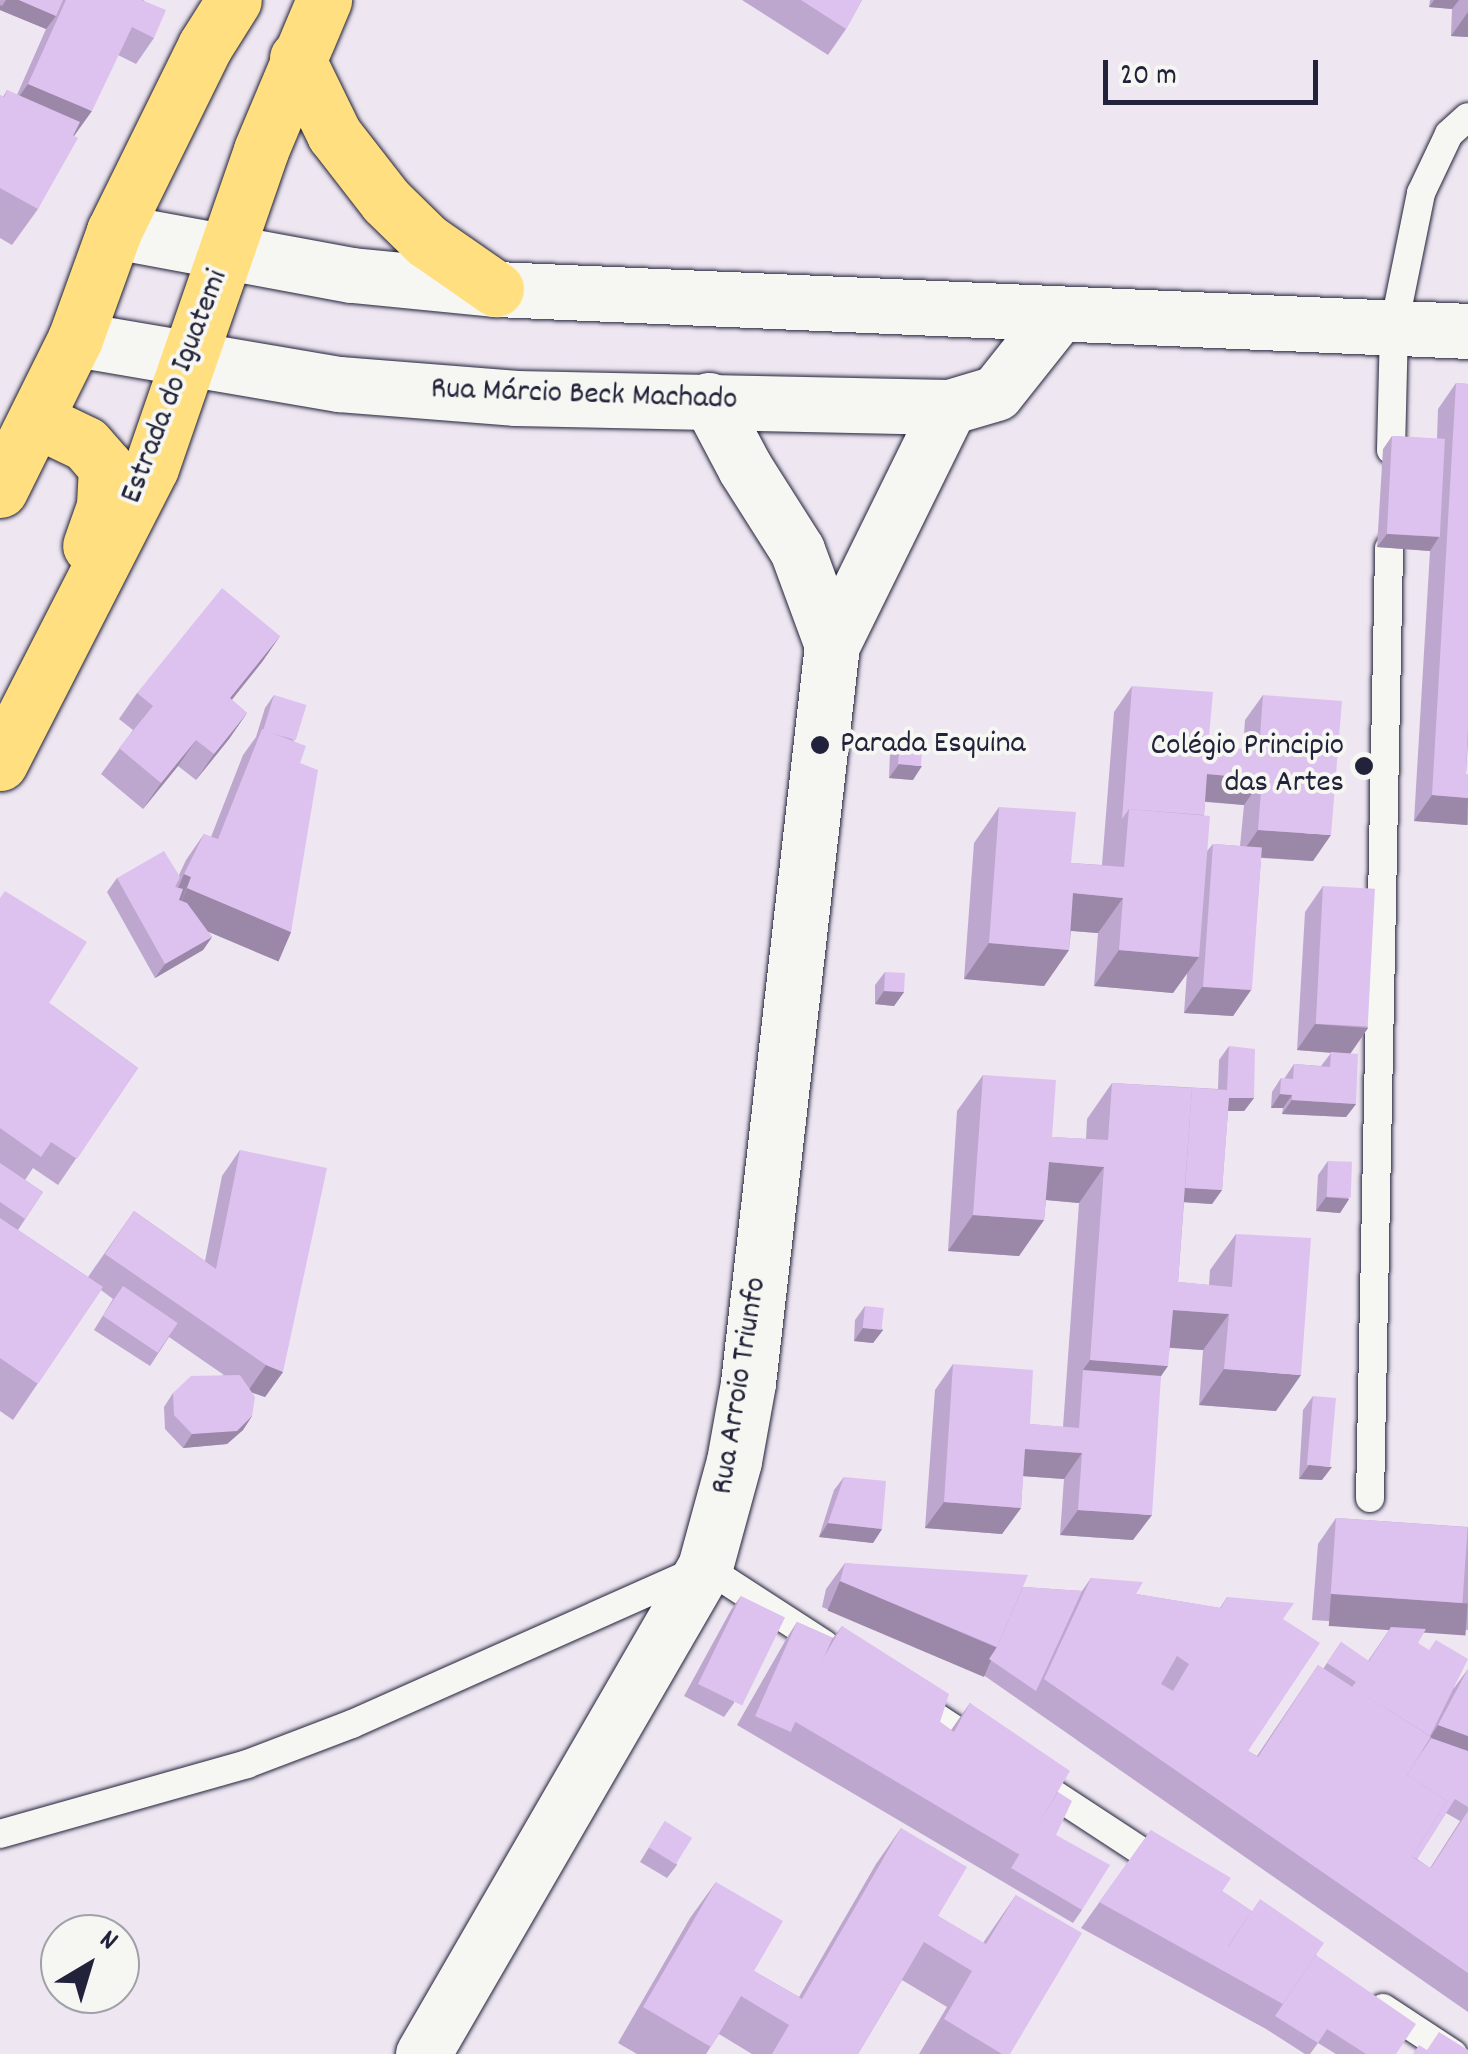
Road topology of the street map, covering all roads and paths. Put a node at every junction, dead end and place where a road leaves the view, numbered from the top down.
1 (234, 0) edge
2 (324, 0) edge
3 (297, 58) junction
4 (1468, 117) edge
5 (114, 232) junction
6 (227, 250) junction
7 (496, 289) junction
8 (1058, 315) junction
9 (1394, 326) junction
10 (1468, 331) edge
11 (75, 339) junction
12 (190, 360) junction
13 (709, 400) junction
14 (949, 407) junction
15 (18, 422) edge
16 (1391, 450) edge
17 (0, 490) edge
18 (1389, 548) edge
19 (64, 640) junction
20 (832, 645) junction
21 (0, 762) edge
22 (1370, 1498) dead end
23 (705, 1567) junction
24 (855, 1664) edge
25 (888, 1686) edge
26 (0, 1834) edge
27 (1187, 1881) edge
28 (1354, 1989) edge
29 (423, 2054) edge
30 (1453, 2054) edge

1 - 5 main road
2 - 3 main road, Estrada do Iguatemi
3 - 6 main road, Estrada do Iguatemi
3 - 7 main road
4 - 9 lane
5 - 6 main road
5 - 11 main road
6 - 7 main road
6 - 12 main road, Estrada do Iguatemi
7 - 8 main road
8 - 9 main road
8 - 14 main road, Rua Márcio Beck Machado
9 - 10 main road
9 - 16 lane
11 - 12 main road, Rua Márcio Beck Machado
11 - 15 main road
12 - 13 main road, Rua Márcio Beck Machado
12 - 19 main road, Estrada do Iguatemi
13 - 14 main road, Rua Márcio Beck Machado
13 - 20 main road
14 - 20 main road
15 - 17 main road
15 - 19 main road
18 - 22 lane
19 - 21 main road, Estrada do Iguatemi
20 - 23 main road, Rua Arroio Triunfo
23 - 24 lane
23 - 26 lane
23 - 29 main road, Rua Arroio Triunfo
25 - 27 lane
28 - 30 lane

